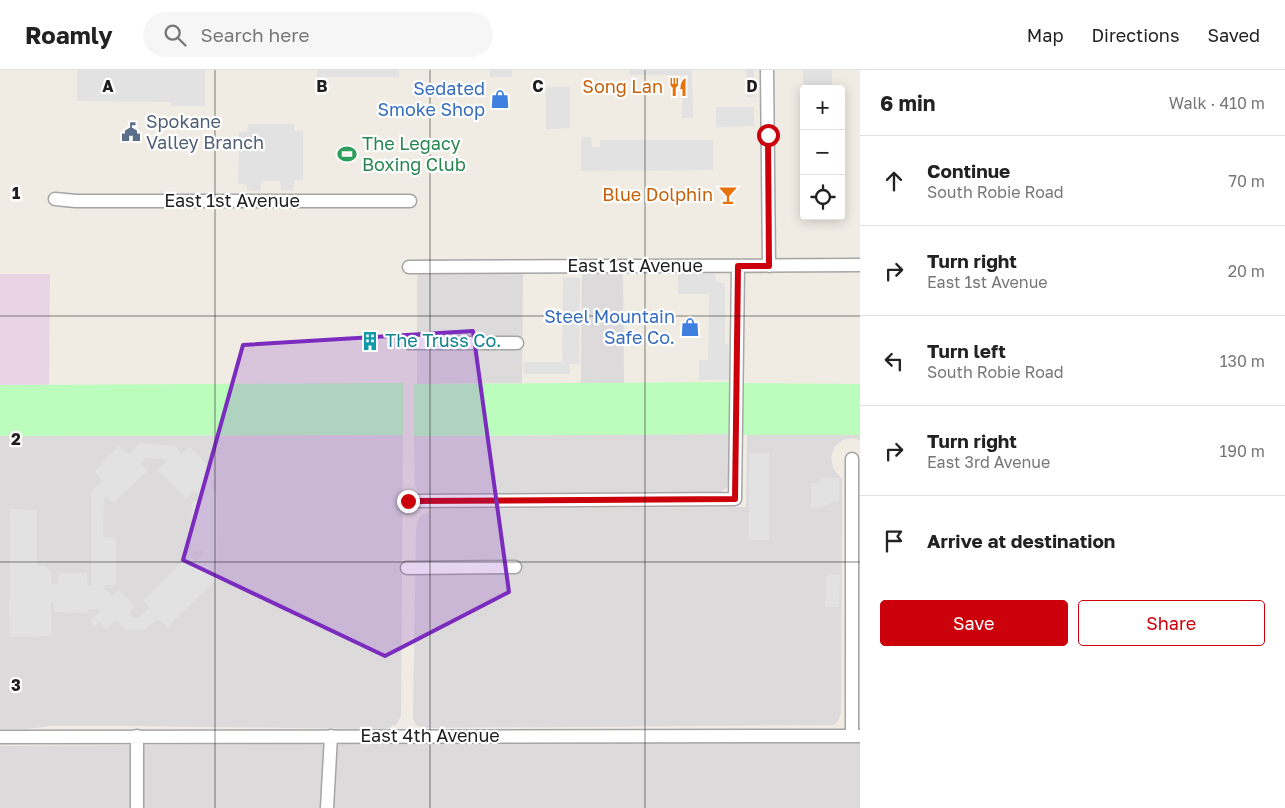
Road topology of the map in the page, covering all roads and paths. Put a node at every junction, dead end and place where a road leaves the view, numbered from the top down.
1 (767, 70) edge
2 (55, 199) dead end
3 (410, 201) dead end
4 (860, 265) edge
5 (738, 266) junction
6 (769, 266) junction
7 (409, 267) dead end
8 (409, 343) dead end
9 (517, 343) dead end
10 (852, 459) dead end
11 (408, 501) dead end
12 (515, 567) dead end
13 (407, 568) dead end
14 (137, 736) junction
15 (331, 736) junction
16 (856, 736) edge
17 (0, 738) edge
18 (137, 808) edge
19 (327, 808) edge

1 - 6 street
2 - 3 street, East 1st Avenue
4 - 6 street, East 1st Avenue
5 - 6 street, East 1st Avenue
5 - 7 street, East 1st Avenue
5 - 11 street
8 - 9 street
10 - 16 street
12 - 13 street
14 - 15 street, East 4th Avenue
14 - 17 street, East 4th Avenue
14 - 18 street
15 - 16 street, East 4th Avenue
15 - 19 street

